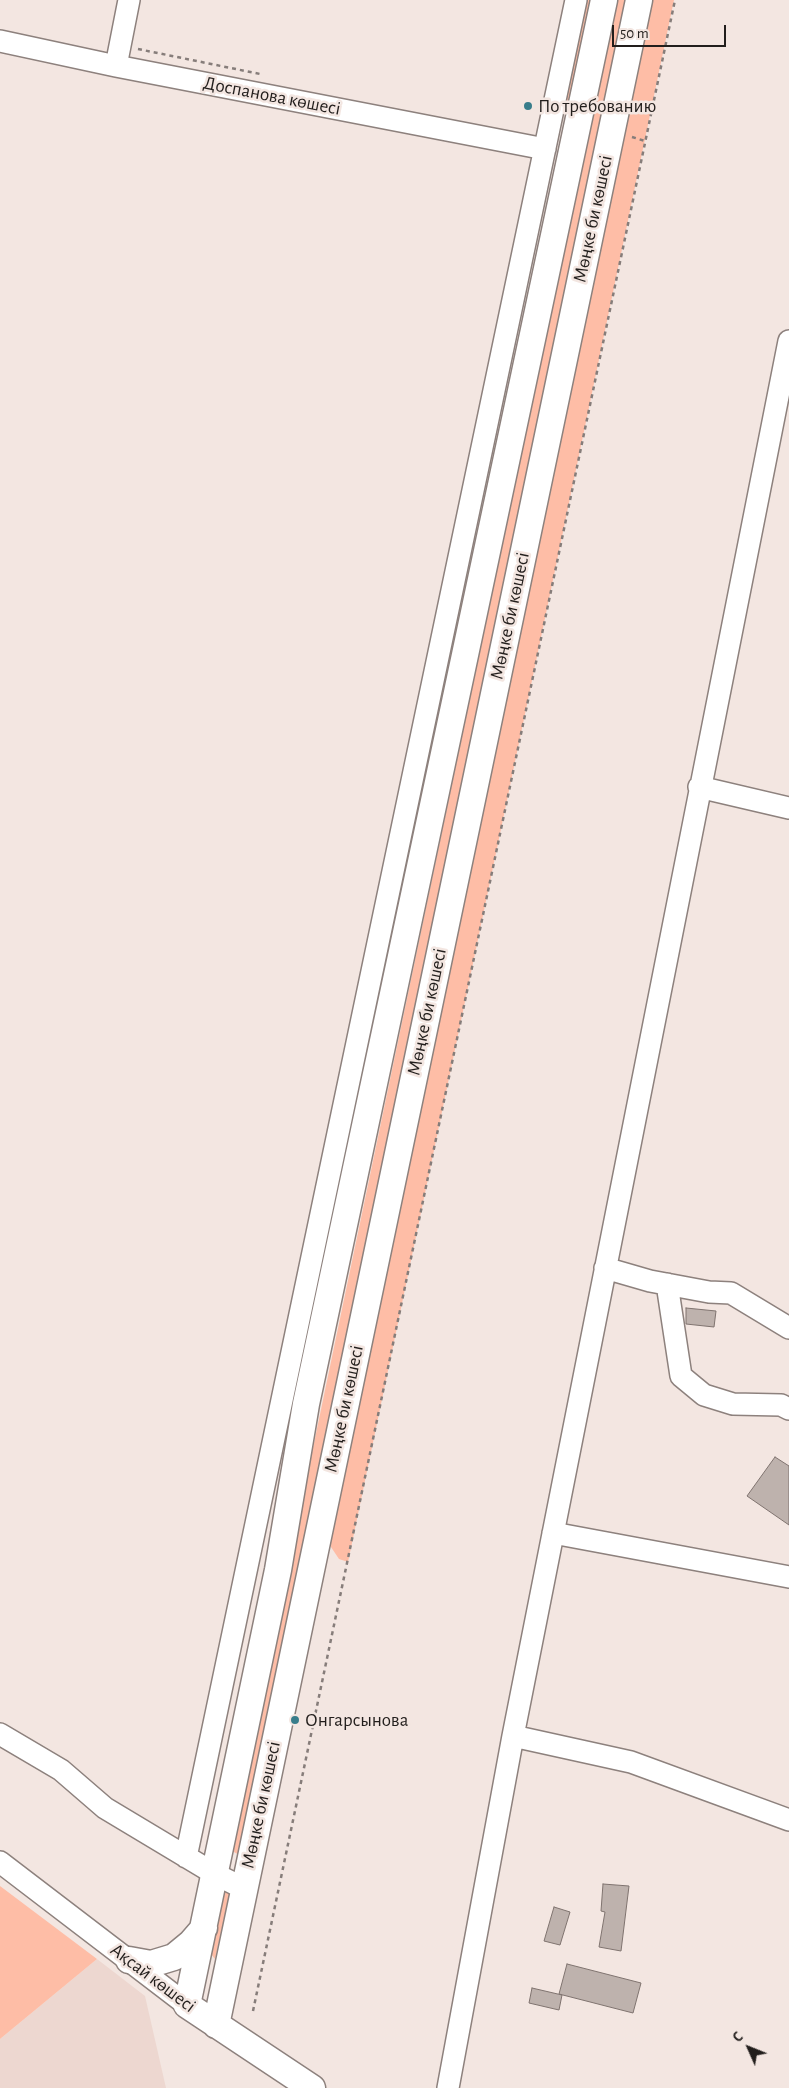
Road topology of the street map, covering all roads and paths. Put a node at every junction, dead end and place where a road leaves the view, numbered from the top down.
1 (128, 0) edge
2 (576, 0) edge
3 (604, 0) edge
4 (639, 0) edge
5 (675, 0) edge
6 (0, 41) edge
7 (116, 66) junction
8 (545, 149) junction
9 (789, 341) edge
10 (700, 787) junction
11 (789, 808) edge
12 (605, 1268) junction
13 (667, 1284) junction
14 (789, 1328) edge
15 (789, 1409) edge
16 (553, 1533) junction
17 (789, 1577) edge
18 (0, 1734) edge
19 (513, 1736) junction
20 (789, 1820) edge
21 (186, 1857) junction
22 (0, 1862) edge
23 (215, 1874) junction
24 (243, 1888) junction
25 (204, 1928) junction
26 (129, 1960) junction
27 (187, 2005) junction
28 (253, 2011) dead end
29 (216, 2024) junction
30 (312, 2088) edge
31 (448, 2088) edge

1 - 7 street
2 - 8 street
3 - 23 main road, Мөңке би көшесі
4 - 24 main road, Мөңке би көшесі
5 - 28 path
6 - 7 street, Доспанова көшесі
7 - 8 street, Доспанова көшесі
8 - 21 street
9 - 10 street
10 - 11 street
10 - 12 street
12 - 13 street
12 - 16 street
13 - 14 street
13 - 15 street
16 - 17 street
16 - 19 street
18 - 21 street
19 - 20 street
19 - 31 street
21 - 23 street
22 - 26 street, Ақсай көшесі
23 - 24 street
23 - 25 main road, Мөңке би көшесі
24 - 29 main road, Мөңке би көшесі
25 - 26 main road
25 - 27 main road, Мөңке би көшесі
26 - 27 street, Ақсай көшесі
27 - 29 main road, Ақсай көшесі
29 - 30 main road, Ақсай көшесі

